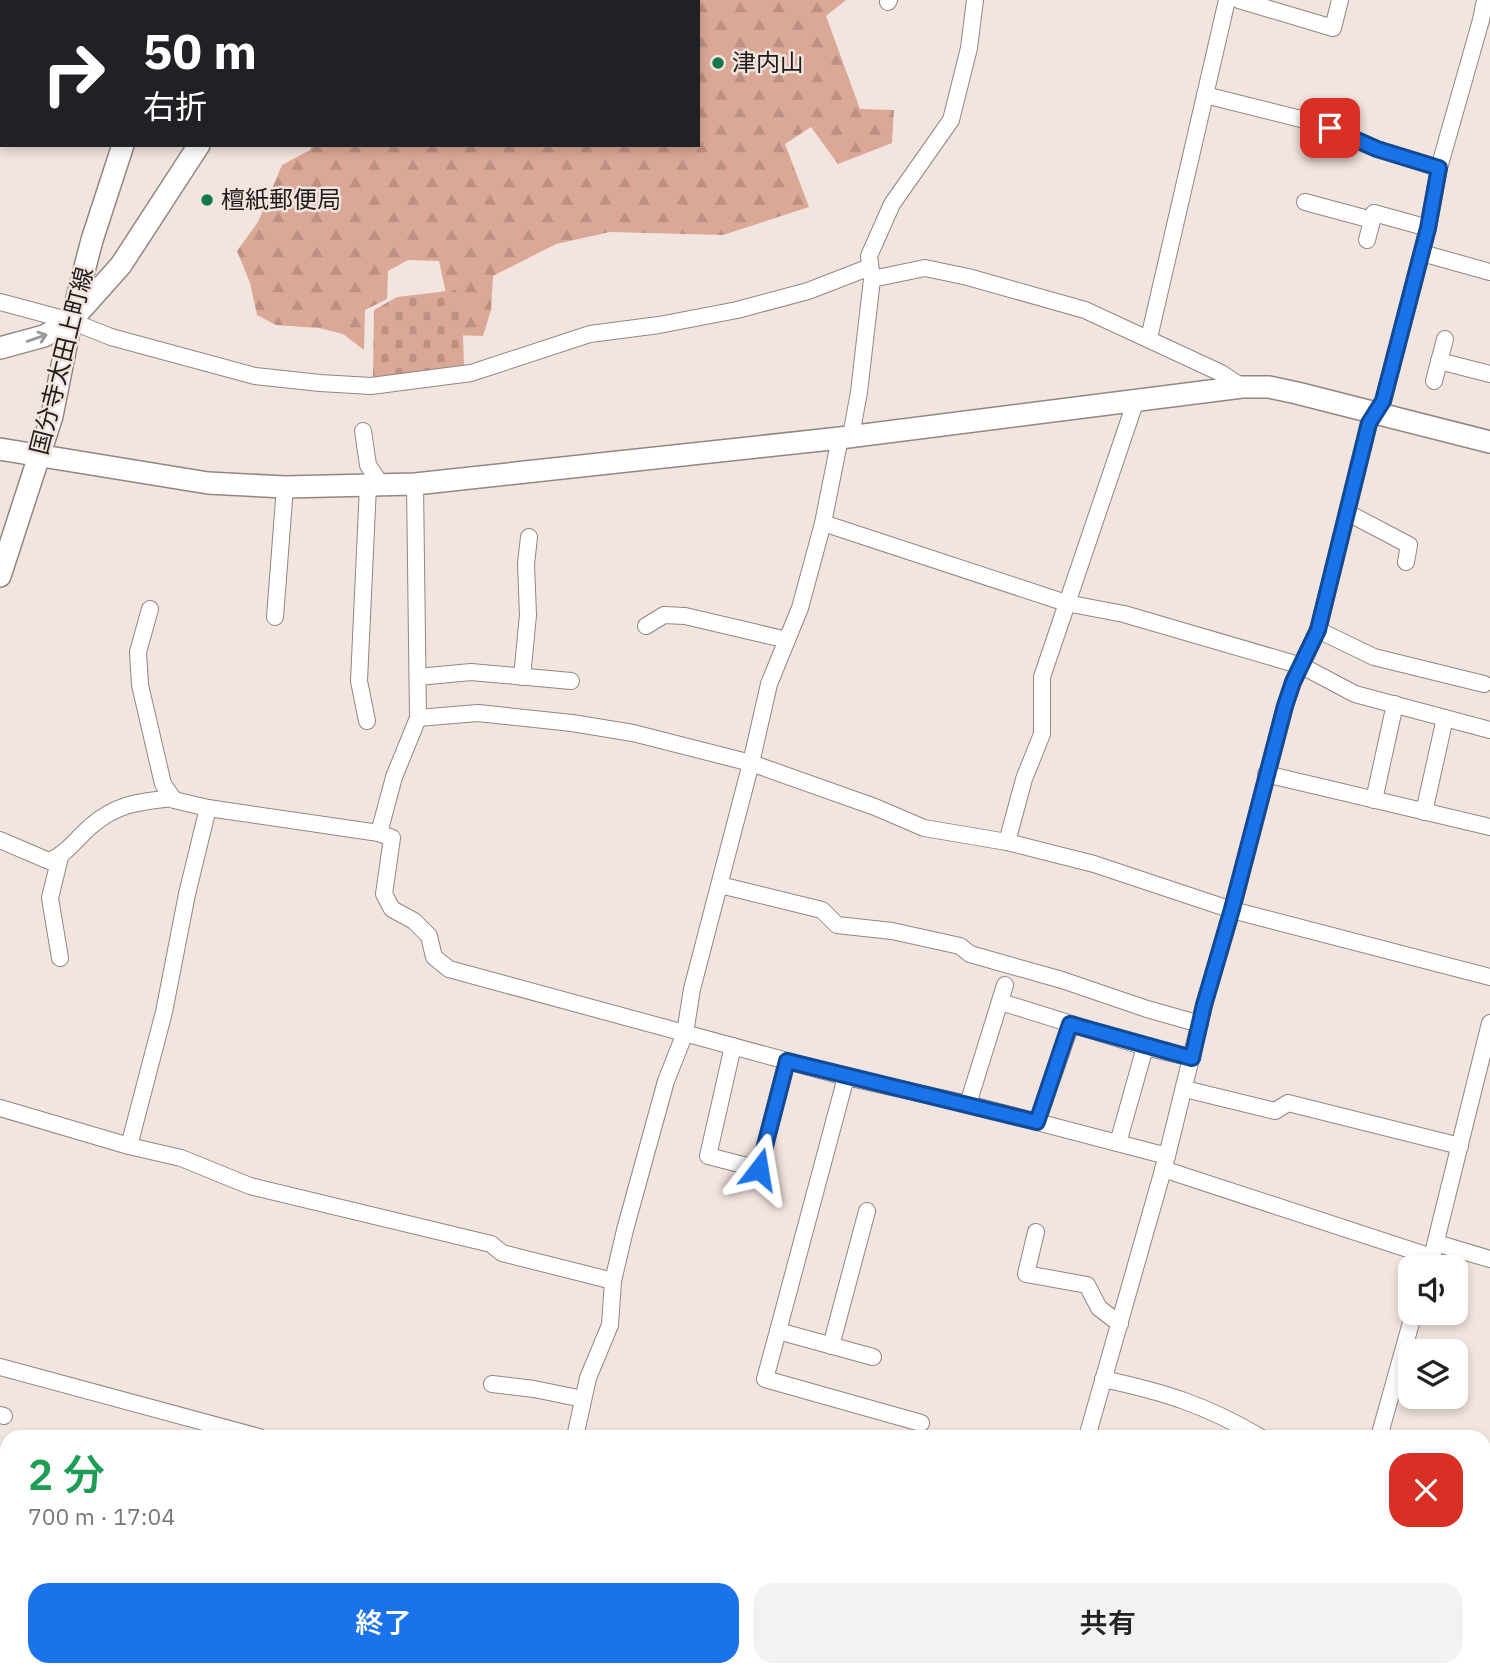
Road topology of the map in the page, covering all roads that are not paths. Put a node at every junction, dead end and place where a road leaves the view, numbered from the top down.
1 (975, 0) edge
2 (1227, 0) edge
3 (1239, 0) edge
4 (1340, 0) edge
5 (1485, 0) edge
6 (1205, 95) junction
7 (122, 147) edge
8 (197, 147) edge
9 (1439, 168) junction
10 (1305, 202) dead end
11 (1372, 220) junction
12 (1428, 228) junction
13 (1367, 240) dead end
14 (1422, 253) junction
15 (1490, 272) edge
16 (871, 273) junction
17 (0, 302) edge
18 (71, 321) junction
19 (1149, 338) junction
20 (1445, 339) dead end
21 (0, 348) edge
22 (1440, 361) junction
23 (1490, 374) edge
24 (1434, 381) dead end
25 (1242, 387) junction
26 (1136, 400) junction
27 (1375, 412) junction
28 (363, 432) dead end
29 (845, 437) junction
30 (1490, 442) edge
31 (0, 449) edge
32 (39, 456) junction
33 (415, 484) junction
34 (375, 486) junction
35 (285, 487) junction
36 (1348, 513) junction
37 (823, 523) junction
38 (529, 537) dead end
39 (1406, 562) dead end
40 (0, 576) edge
41 (1066, 603) junction
42 (150, 609) dead end
43 (275, 617) dead end
44 (646, 626) dead end
45 (1318, 630) junction
46 (787, 640) junction
47 (1302, 666) junction
48 (418, 677) junction
49 (522, 677) junction
50 (571, 681) dead end
51 (1484, 684) dead end
52 (1395, 704) junction
53 (418, 718) junction
54 (1446, 718) junction
55 (367, 721) dead end
56 (1490, 730) edge
57 (751, 763) junction
58 (1266, 774) junction
59 (173, 798) junction
60 (1374, 800) junction
61 (208, 808) junction
62 (1424, 812) junction
63 (1490, 827) edge
64 (379, 833) junction
65 (0, 840) edge
66 (1007, 842) junction
67 (60, 857) junction
68 (720, 885) junction
69 (1232, 909) junction
70 (60, 958) dead end
71 (1490, 977) edge
72 (1006, 985) dead end
73 (1001, 1002) junction
74 (1490, 1023) edge
75 (1070, 1024) junction
76 (1200, 1024) junction
77 (685, 1033) junction
78 (733, 1046) junction
79 (1144, 1046) junction
80 (1192, 1058) junction
81 (787, 1061) junction
82 (846, 1077) junction
83 (1185, 1089) junction
84 (968, 1104) junction
85 (0, 1108) edge
86 (1037, 1122) junction
87 (1118, 1143) junction
88 (129, 1146) junction
89 (1460, 1146) junction
90 (1165, 1162) junction
91 (867, 1210) dead end
92 (1036, 1232) dead end
93 (1429, 1255) edge
94 (1432, 1255) edge
95 (1468, 1258) edge
96 (1490, 1259) edge
97 (613, 1281) junction
98 (1120, 1324) junction
99 (1409, 1325) edge
100 (778, 1332) junction
101 (831, 1346) junction
102 (873, 1357) dead end
103 (0, 1367) edge
104 (1103, 1379) junction
105 (492, 1384) dead end
106 (583, 1399) junction
107 (921, 1423) dead end
108 (233, 1430) edge
109 (576, 1430) edge
110 (1089, 1430) edge
111 (1247, 1430) edge
112 (1381, 1430) edge

1 - 16 street
2 - 6 street
3 - 4 street
5 - 9 street
6 - 9 street
6 - 19 street
7 - 18 street, 国分寺太田上町線
8 - 18 street
9 - 12 street
10 - 11 street
11 - 12 street
11 - 13 street
12 - 14 street
14 - 15 street
14 - 27 street
16 - 18 street
16 - 19 street
16 - 29 street
17 - 18 street
21 -> 18 street
18 - 32 street, 国分寺太田上町線
19 - 25 street
20 - 22 street
22 - 23 street
22 - 24 street
25 - 26 street
25 - 27 street
26 - 29 street
26 - 41 street
27 - 30 street
27 - 36 street
28 - 34 street
29 - 33 street
29 - 37 street
31 - 32 street
32 - 35 street
32 - 40 street, 国分寺太田上町線
33 - 34 street
33 - 48 street
34 - 35 street
34 - 55 street
35 - 43 street
36 - 39 street
36 - 45 street
37 - 41 street
37 - 46 street
38 - 49 street
41 - 47 street
41 - 66 street
42 - 59 street
44 - 46 street
45 - 47 street
45 - 51 street
46 - 57 street
47 - 52 street
47 - 58 street
48 - 49 street
48 - 53 street
49 - 50 street
52 - 54 street
52 - 60 street
53 - 57 street
53 - 64 street
54 - 56 street
54 - 62 street
57 - 66 street
57 - 68 street
58 - 60 street
58 - 69 street
59 - 61 street
59 - 67 street
60 - 62 street
61 - 64 street
61 - 88 street
62 - 63 street
64 - 77 street
65 - 67 street
66 - 69 street
67 - 70 street
68 - 76 street
68 - 77 street
69 - 71 street
69 - 76 street
72 - 73 street
73 - 75 street
73 - 84 street
74 - 89 street
75 - 79 street
75 - 86 street
76 - 80 street
77 - 78 street
77 - 97 street
78 - 81 street
78 - 81 street
79 - 80 street
79 - 87 street
80 - 83 street
81 - 82 street
82 - 84 street
82 - 100 street
83 - 89 street
83 - 90 street
84 - 86 street
85 - 88 street
86 - 87 street
87 - 90 street
88 - 97 street
89 - 94 street
90 - 93 street
90 - 98 street
91 - 101 street
92 - 98 street
95 - 96 street
97 - 106 street
98 - 104 street
99 - 112 street
100 - 101 street
100 - 107 street
101 - 102 street
103 - 108 street
104 - 110 street
104 - 111 street
105 - 106 street
106 - 109 street

